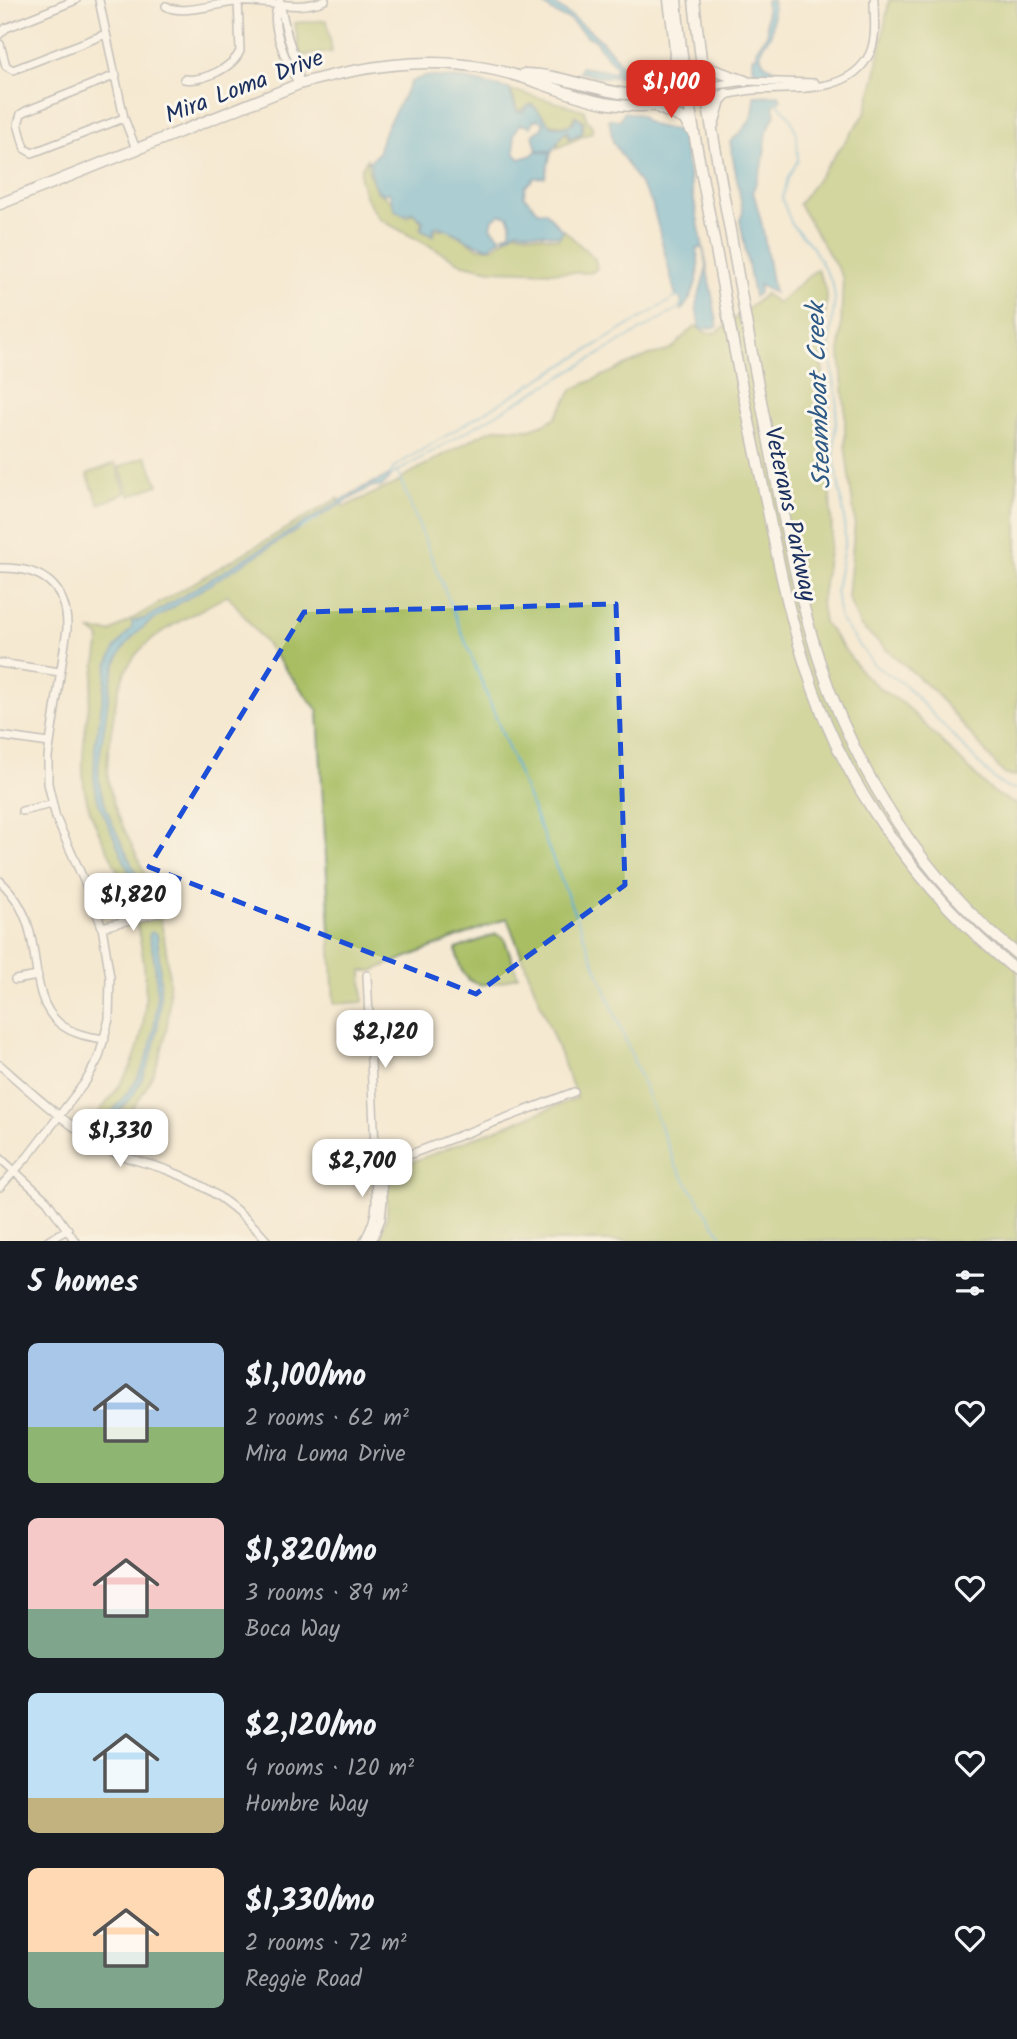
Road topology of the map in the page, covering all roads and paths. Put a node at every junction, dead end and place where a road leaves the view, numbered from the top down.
1 (76, 0) edge
2 (99, 0) edge
3 (325, 0) edge
4 (669, 0) edge
5 (677, 0) edge
6 (694, 0) edge
7 (874, 0) edge
8 (238, 1) edge
9 (280, 2) edge
10 (166, 6) dead end
11 (0, 34) edge
12 (106, 34) junction
13 (0, 44) edge
14 (701, 62) junction
15 (513, 74) junction
16 (116, 75) junction
17 (184, 79) dead end
18 (749, 80) junction
19 (299, 84) junction
20 (830, 84) junction
21 (704, 87) junction
22 (687, 89) junction
23 (661, 93) junction
24 (726, 94) junction
25 (705, 99) junction
26 (689, 102) junction
27 (648, 107) junction
28 (124, 118) junction
29 (712, 133) junction
30 (695, 138) junction
31 (136, 149) junction
32 (0, 204) edge
33 (0, 568) edge
34 (0, 663) edge
35 (60, 672) junction
36 (0, 736) edge
37 (49, 743) junction
38 (52, 804) junction
39 (22, 811) dead end
40 (2, 887) edge
41 (158, 913) dead end
42 (102, 927) junction
43 (1017, 954) edge
44 (1017, 971) edge
45 (367, 975) dead end
46 (38, 976) junction
47 (15, 980) dead end
48 (105, 1040) junction
49 (0, 1065) edge
50 (573, 1092) dead end
51 (60, 1115) junction
52 (0, 1158) edge
53 (377, 1167) junction
54 (15, 1172) junction
55 (0, 1187) edge
56 (68, 1229) junction
57 (48, 1241) edge
58 (75, 1241) edge
59 (267, 1241) edge
60 (364, 1241) edge
61 (372, 1241) edge

1 - 11 street
2 - 12 street
3 - 9 street
4 - 23 main road
5 - 22 main road, Veterans Parkway
6 - 14 main road, Veterans Parkway
7 - 20 street, Mira Loma Drive
8 - 9 street
8 - 10 street
8 - 17 street
9 - 19 street
12 - 13 street
12 - 16 street
14 - 18 main road
14 - 21 main road, Veterans Parkway
15 - 19 main road, Mira Loma Drive
15 - 23 main road, Mira Loma Drive
15 - 27 main road, Mira Loma Drive
16 - 28 street
16 - 28 street
18 - 20 street, Mira Loma Drive
18 - 21 street, Mira Loma Drive
19 - 31 main road, Mira Loma Drive
20 - 24 street, Mira Loma Drive
21 - 22 main road, Mira Loma Drive
21 - 25 main road, Veterans Parkway
22 - 23 main road, Mira Loma Drive
22 - 26 main road, Veterans Parkway
24 - 25 street, Mira Loma Drive
24 - 29 main road
25 - 26 main road, Mira Loma Drive
25 - 29 main road, Veterans Parkway
26 - 27 main road, Mira Loma Drive
26 - 30 main road, Veterans Parkway
27 - 30 main road
28 - 31 street
29 - 43 main road, Veterans Parkway
30 - 44 main road, Veterans Parkway
31 - 32 main road, Mira Loma Drive
33 - 35 street
34 - 35 street
35 - 37 street
36 - 37 street
37 - 38 street
38 - 39 street
38 - 42 street
40 - 46 street
41 - 42 street
42 - 48 street
45 - 53 street
46 - 47 street
46 - 48 street
48 - 51 street
49 - 51 street
50 - 53 street
51 - 54 street
51 - 59 street
52 - 54 street
53 - 60 street
53 - 61 street
54 - 55 street
54 - 56 street
56 - 57 street
56 - 58 street

